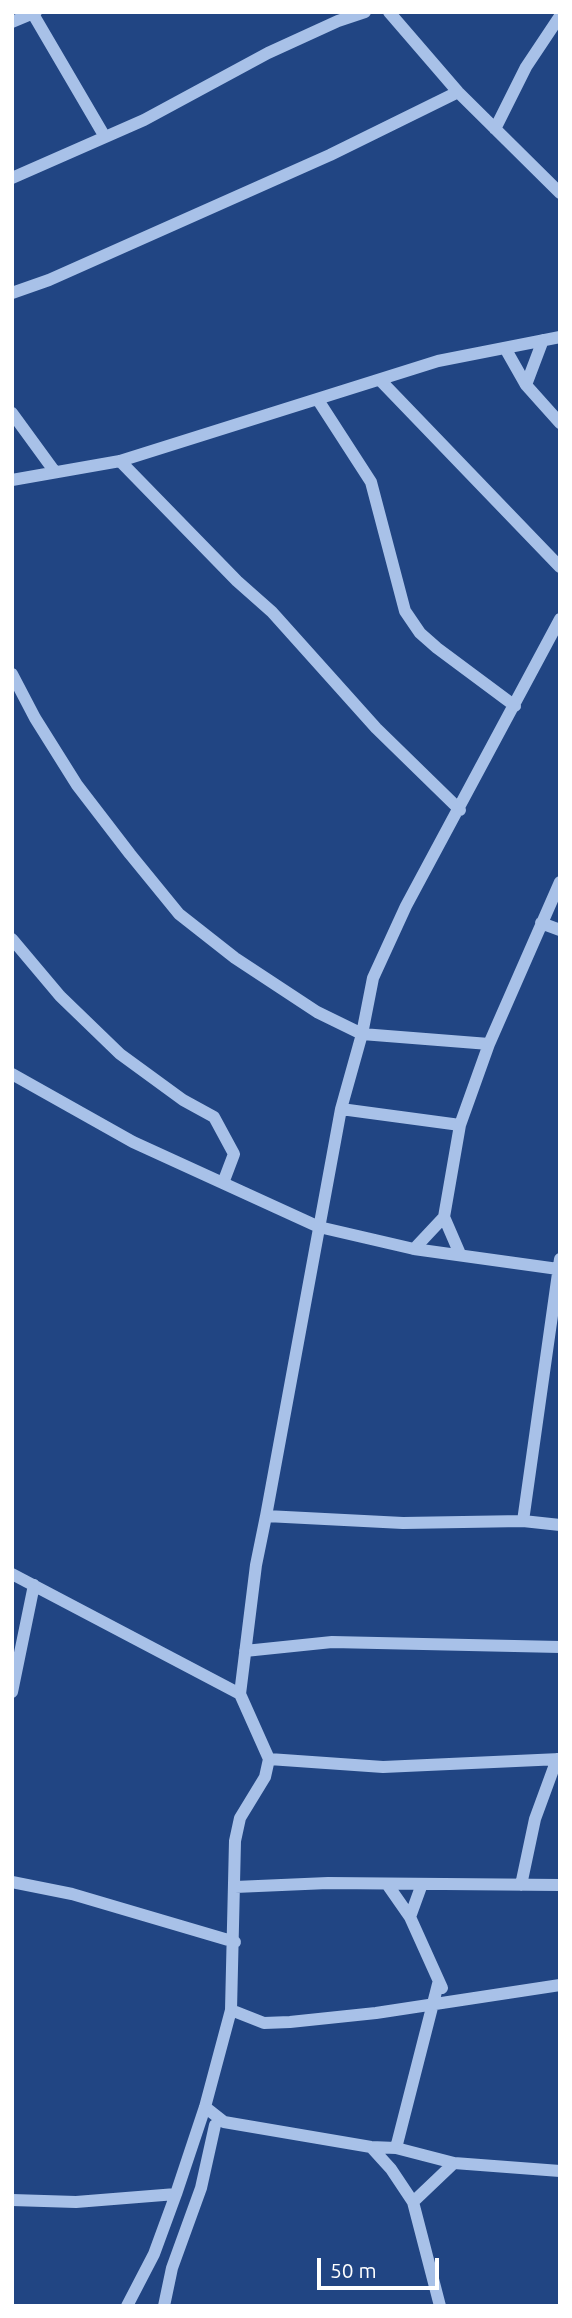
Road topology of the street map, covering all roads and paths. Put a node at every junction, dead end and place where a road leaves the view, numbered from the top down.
1 (365, 12) edge
2 (35, 13) edge
3 (391, 13) edge
4 (560, 16) edge
5 (12, 22) edge
6 (458, 92) junction
7 (495, 129) junction
8 (105, 137) junction
9 (12, 178) edge
10 (560, 193) edge
11 (12, 293) edge
12 (560, 337) edge
13 (542, 340) junction
14 (505, 348) junction
15 (380, 380) junction
16 (526, 385) junction
17 (318, 400) junction
18 (12, 413) edge
19 (560, 423) edge
20 (120, 461) junction
21 (55, 472) junction
22 (12, 480) edge
23 (560, 567) edge
24 (560, 618) edge
25 (12, 674) edge
26 (515, 706) junction
27 (460, 810) junction
28 (560, 881) edge
29 (541, 923) junction
30 (560, 930) edge
31 (12, 939) edge
32 (362, 1034) junction
33 (489, 1044) junction
34 (12, 1074) edge
35 (341, 1109) junction
36 (460, 1125) junction
37 (223, 1183) junction
38 (444, 1217) junction
39 (319, 1227) junction
40 (414, 1249) junction
41 (460, 1254) junction
42 (559, 1264) edge
43 (266, 1516) junction
44 (523, 1521) junction
45 (560, 1525) edge
46 (12, 1574) edge
47 (34, 1585) junction
48 (560, 1647) edge
49 (245, 1651) junction
50 (12, 1692) edge
51 (240, 1694) junction
52 (269, 1759) junction
53 (558, 1759) edge
54 (12, 1882) edge
55 (387, 1884) junction
56 (422, 1884) junction
57 (522, 1885) junction
58 (560, 1885) edge
59 (235, 1887) junction
60 (410, 1917) junction
61 (235, 1942) junction
62 (438, 1984) junction
63 (560, 1986) edge
64 (456, 2000) junction
65 (433, 2003) junction
66 (231, 2010) junction
67 (205, 2107) junction
68 (219, 2124) junction
69 (194, 2135) junction
70 (372, 2147) junction
71 (396, 2147) junction
72 (454, 2163) junction
73 (560, 2171) edge
74 (176, 2194) junction
75 (12, 2200) edge
76 (413, 2202) junction
77 (127, 2306) edge
78 (164, 2306) edge
79 (440, 2306) edge

1 - 8 street
2 - 5 street
2 - 8 street
3 - 6 street
4 - 7 street
6 - 7 street
6 - 11 street
7 - 10 street
8 - 9 street
12 - 13 street
13 - 14 street
13 - 16 street
14 - 15 street
14 - 16 street
15 - 17 street
15 - 23 street
16 - 19 street
17 - 20 street
17 - 26 street
18 - 21 street
20 - 21 street
20 - 27 street
21 - 22 street
24 - 26 street
25 - 32 street
26 - 27 street
27 - 32 street
28 - 29 street
29 - 30 street
29 - 33 street
31 - 37 street
32 - 33 street
32 - 35 street
33 - 36 street
34 - 37 street
35 - 36 street
35 - 39 street
36 - 38 street
37 - 39 street
38 - 40 street
38 - 41 street
39 - 40 street
39 - 43 street
40 - 41 street
41 - 42 street
42 - 44 street
43 - 44 street
43 - 49 street
44 - 45 street
46 - 47 street
47 - 50 street
47 - 51 street
48 - 49 street
49 - 51 street
51 - 52 street
52 - 53 street
52 - 59 street
53 - 57 street
54 - 61 street
55 - 56 street
55 - 59 street
55 - 60 street
56 - 57 street
56 - 60 street
57 - 58 street
59 - 61 street
60 - 62 street
61 - 66 street
62 - 64 street
62 - 65 street
63 - 64 street
64 - 65 street
65 - 66 street
65 - 71 street
66 - 67 street
67 - 68 street
67 - 69 street
68 - 69 street
68 - 70 street
68 - 78 street
69 - 74 street
70 - 71 street
70 - 76 street
71 - 72 street
72 - 73 street
72 - 76 street
74 - 75 street
74 - 77 street
76 - 79 street

